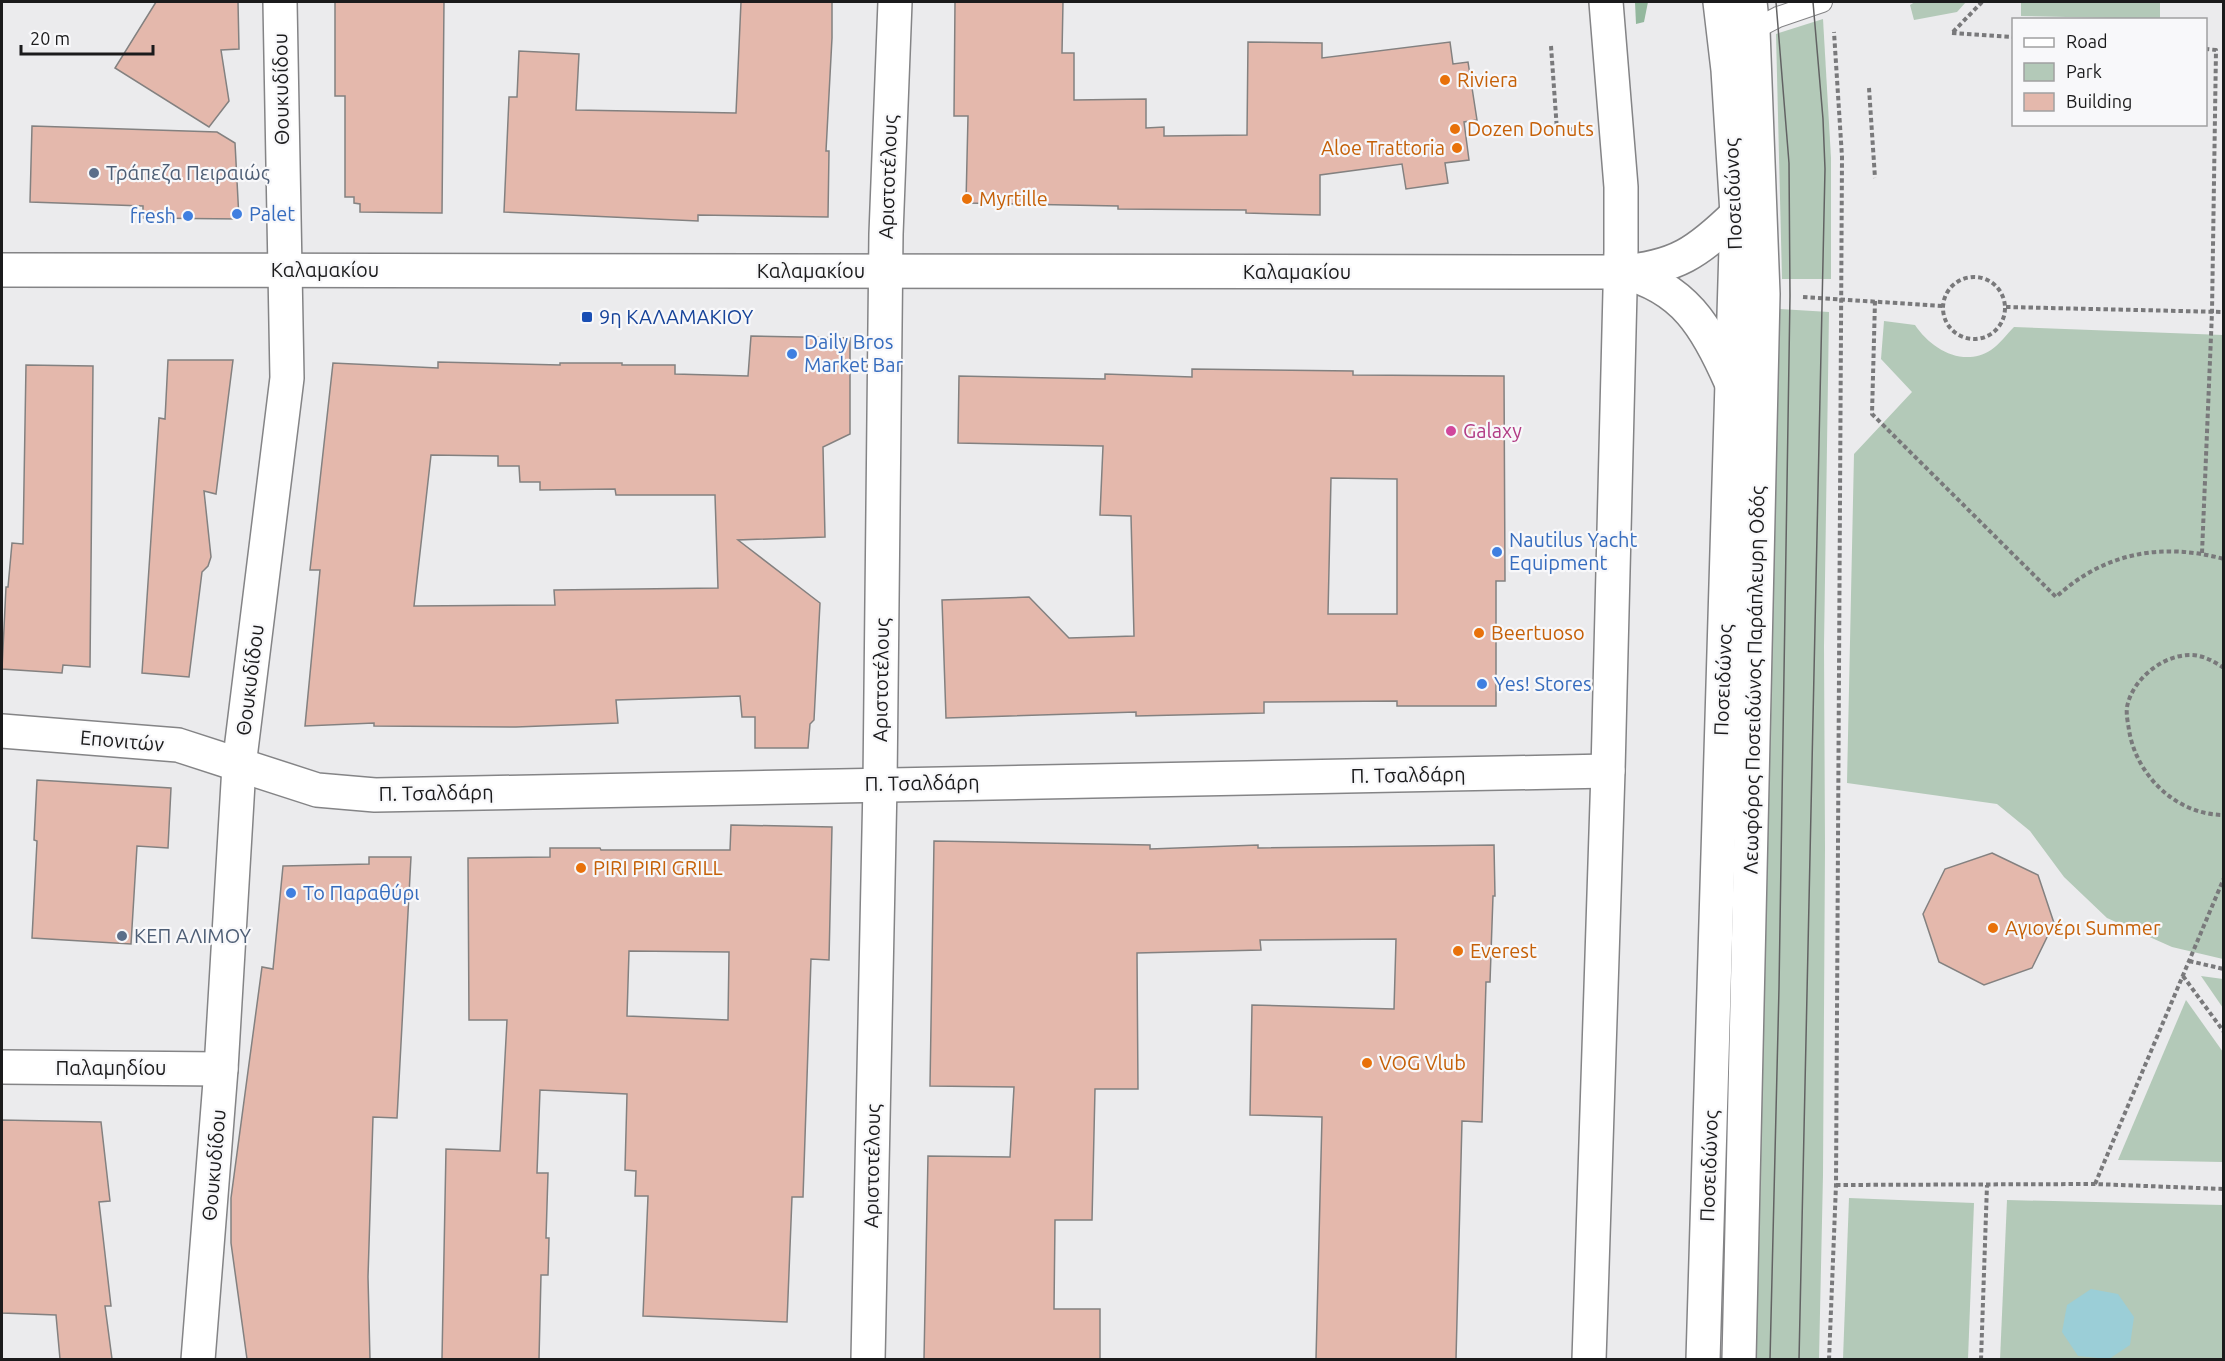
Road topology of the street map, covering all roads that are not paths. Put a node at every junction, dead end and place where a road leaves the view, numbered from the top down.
1 (280, 2) edge
2 (895, 2) edge
3 (1606, 2) edge
4 (1720, 2) edge
5 (1822, 2) edge
6 (1752, 16) edge
7 (1728, 70) junction
8 (1737, 214) junction
9 (2, 270) edge
10 (285, 270) junction
11 (885, 271) junction
12 (1620, 272) junction
13 (1731, 382) junction
14 (2, 730) edge
15 (239, 766) junction
16 (1608, 771) junction
17 (880, 784) junction
18 (2, 1067) edge
19 (221, 1069) junction
20 (198, 1359) edge
21 (868, 1359) edge
22 (1588, 1359) edge
23 (1703, 1359) edge
24 (1739, 1359) edge

1 - 10 main road, Θουκυδίδου
2 - 11 main road, Αριστοτέλους
3 - 12 main road
4 - 7 main road, Ποσειδώνος
5 - 6 lane
6 - 7 main road
6 - 24 main road, Λεωφόρος Ποσειδώνος Παράπλευρη Οδός
7 - 8 main road, Ποσειδώνος
8 - 12 main road
8 - 13 main road, Ποσειδώνος
9 - 10 main road, Καλαμακίου
10 - 11 main road, Καλαμακίου
10 - 15 main road, Θουκυδίδου
11 - 12 main road, Καλαμακίου
11 - 17 main road, Αριστοτέλους
12 - 13 main road
12 - 16 main road
13 - 23 main road, Ποσειδώνος
14 - 15 main road, Επονιτών
15 - 17 main road, Π. Τσαλδάρη
15 - 19 main road, Θουκυδίδου
16 - 17 main road, Π. Τσαλδάρη
16 - 22 main road
17 - 21 main road, Αριστοτέλους
18 - 19 main road, Παλαμηδίου
19 - 20 main road, Θουκυδίδου

